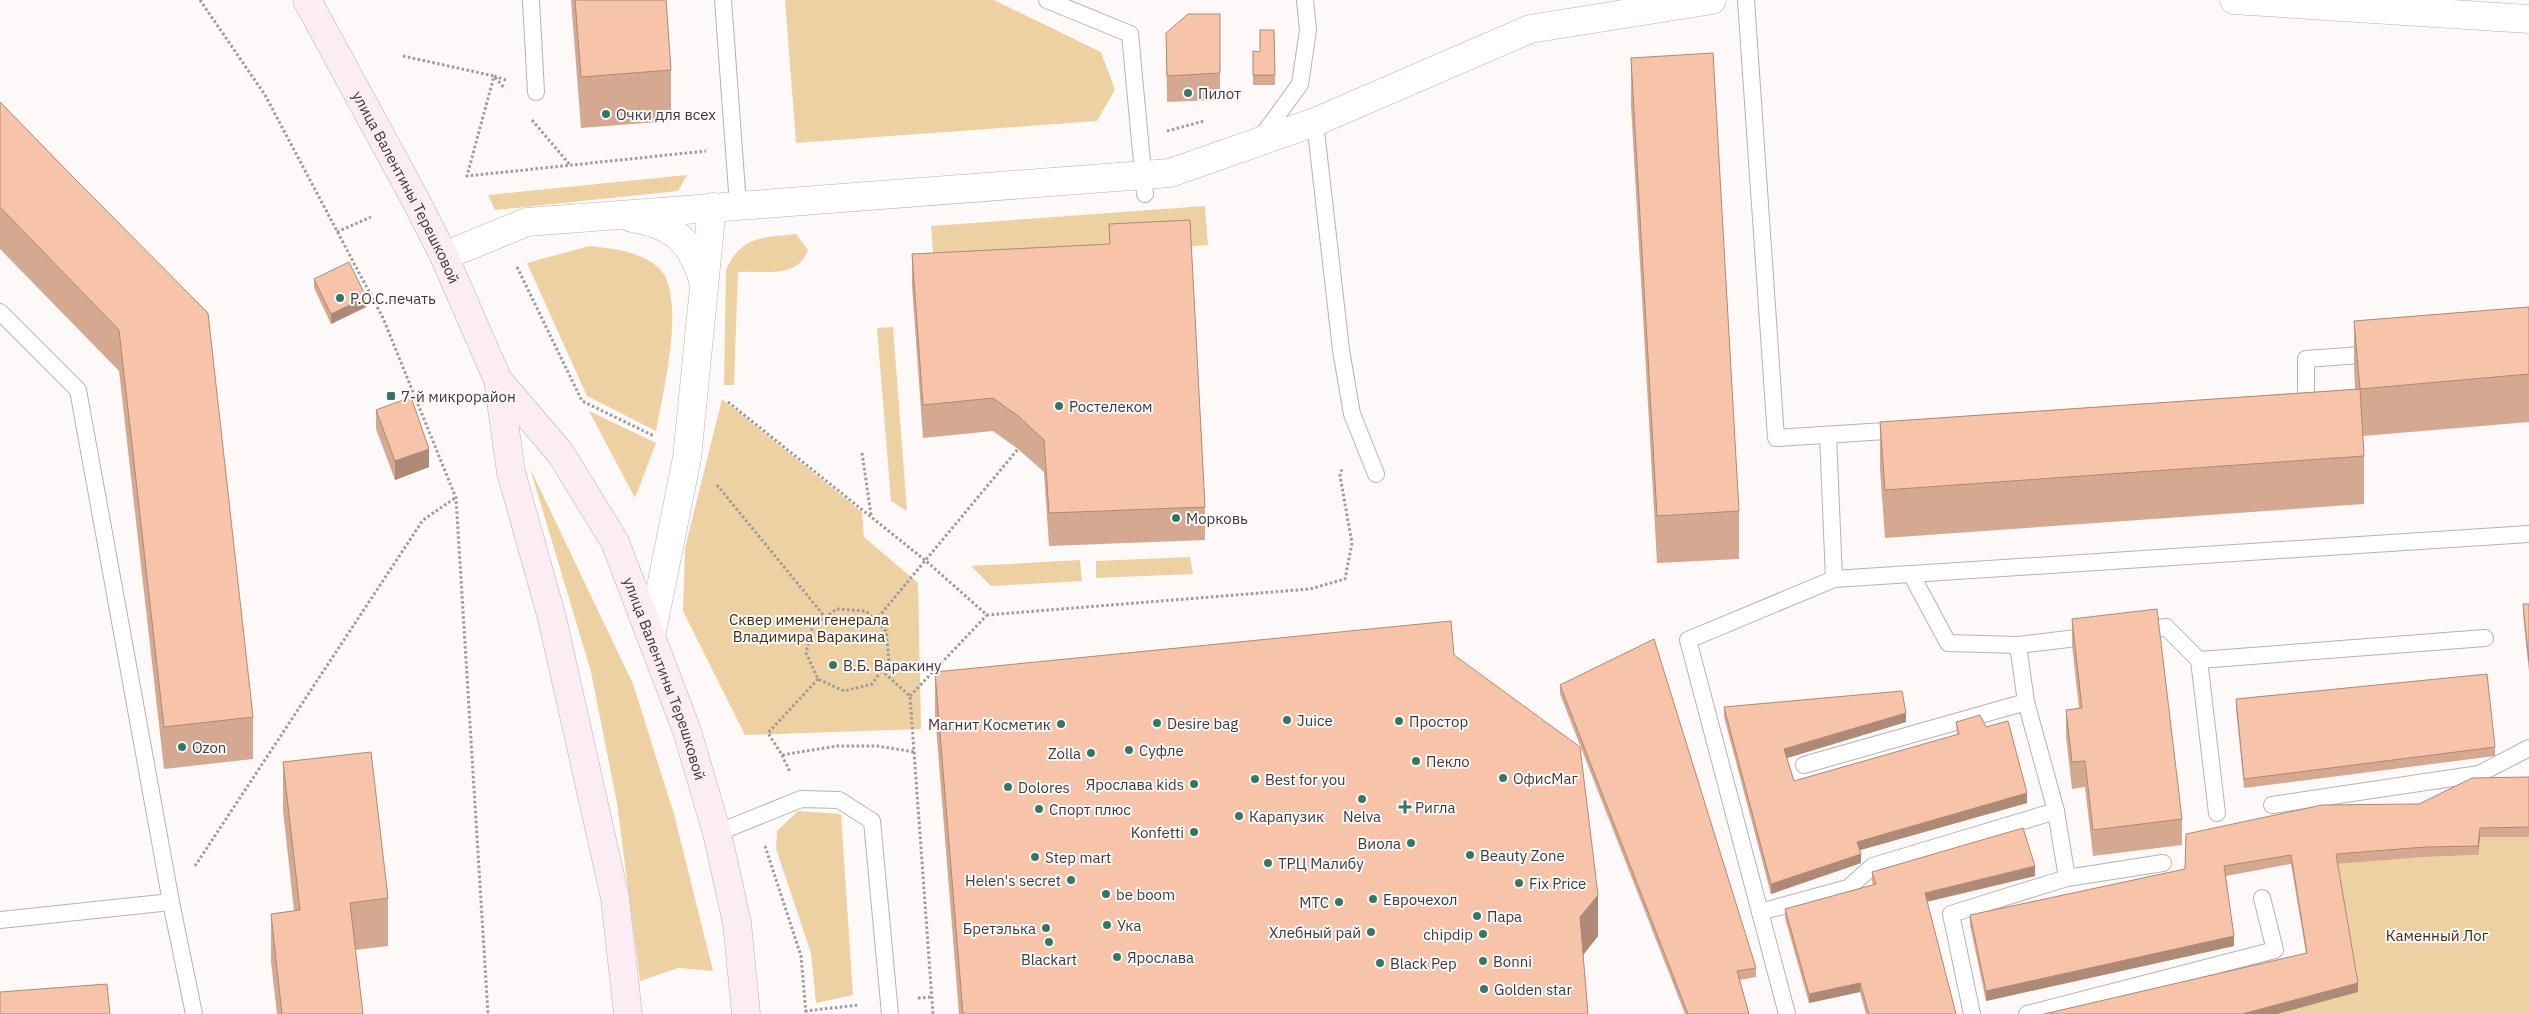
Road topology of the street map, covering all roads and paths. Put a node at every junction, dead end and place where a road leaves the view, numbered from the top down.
1 (200, 0) edge
2 (307, 0) edge
3 (530, 0) edge
4 (723, 0) edge
5 (1047, 0) edge
6 (1305, 0) edge
7 (1712, 0) edge
8 (1746, 0) edge
9 (2234, 0) edge
10 (2529, 19) edge
11 (403, 56) dead end
12 (494, 76) junction
13 (507, 91) dead end
14 (536, 92) dead end
15 (526, 113) dead end
16 (1214, 119) dead end
17 (1315, 122) junction
18 (1140, 139) junction
19 (1259, 140) junction
20 (734, 148) junction
21 (571, 165) junction
22 (1144, 185) junction
23 (725, 206) junction
24 (614, 214) junction
25 (371, 216) dead end
26 (337, 232) junction
27 (444, 256) junction
28 (517, 267) dead end
29 (704, 284) junction
30 (0, 312) edge
31 (2393, 352) edge
32 (498, 380) junction
33 (727, 401) dead end
34 (2286, 408) edge
35 (1352, 414) junction
36 (1917, 429) edge
37 (1828, 434) junction
38 (656, 436) dead end
39 (1018, 449) edge
40 (862, 453) dead end
41 (1376, 474) dead end
42 (715, 482) dead end
43 (456, 498) junction
44 (871, 516) junction
45 (2529, 534) edge
46 (926, 561) junction
47 (1911, 574) junction
48 (1834, 579) junction
49 (987, 615) junction
50 (825, 617) junction
51 (875, 621) junction
52 (651, 636) junction
53 (2484, 638) dead end
54 (2018, 645) junction
55 (2199, 660) junction
56 (881, 670) junction
57 (818, 679) junction
58 (910, 696) junction
59 (2026, 702) junction
60 (2529, 748) edge
61 (914, 752) junction
62 (782, 755) junction
63 (1804, 765) dead end
64 (801, 799) junction
65 (2272, 805) dead end
66 (2056, 811) junction
67 (2217, 813) dead end
68 (718, 833) junction
69 (766, 841) dead end
70 (2163, 862) dead end
71 (2067, 878) junction
72 (2262, 898) dead end
73 (171, 902) junction
74 (1760, 912) junction
75 (0, 920) edge
76 (194, 1014) edge
77 (488, 1014) edge
78 (628, 1014) edge
79 (746, 1014) edge
80 (806, 1014) edge
81 (890, 1014) edge
82 (933, 1014) edge
83 (1787, 1014) edge
84 (1972, 1014) edge
85 (2027, 1014) edge

1 - 26 path
2 - 27 main road, улица Валентины Терешковой
3 - 14 lane
4 - 20 lane
5 - 18 lane
6 - 19 lane
7 - 17 street
8 - 37 lane
9 - 10 street
11 - 12 path
12 - 13 path
12 - 21 path
15 - 21 path
16 - 18 path
17 - 19 street
17 - 35 lane
18 - 22 lane
19 - 22 street
20 - 21 path
20 - 23 lane
22 - 23 street
23 - 24 street
23 - 29 street
24 - 27 street
24 - 29 street
25 - 26 path
26 - 43 path
27 - 32 main road, улица Валентины Терешковой
28 - 38 path
29 - 52 street
30 - 73 lane
31 - 34 lane
32 - 52 main road, улица Валентины Терешковой
32 - 78 main road, улица Валентины Терешковой
33 - 44 path
35 - 41 lane
35 - 49 path
36 - 37 lane
37 - 48 lane
39 - 46 path
40 - 44 path
42 - 50 path
43 - 73 path
43 - 77 path
44 - 46 path
45 - 47 lane
46 - 49 path
46 - 51 path
47 - 48 lane
47 - 54 lane
48 - 74 lane
49 - 58 path
50 - 51 path
50 - 57 path
51 - 56 path
52 - 68 main road, улица Валентины Терешковой
53 - 55 lane
54 - 55 lane
54 - 59 lane
55 - 67 lane
56 - 57 path
56 - 58 path
57 - 62 path
58 - 61 path
59 - 63 lane
59 - 66 lane
60 - 65 lane
61 - 62 path
61 - 82 path
62 - 64 path
64 - 68 lane
64 - 81 lane
66 - 71 lane
66 - 74 lane
68 - 79 main road, улица Валентины Терешковой
69 - 80 path
70 - 71 lane
71 - 84 lane
72 - 85 lane
73 - 75 lane
73 - 76 lane
74 - 83 lane

